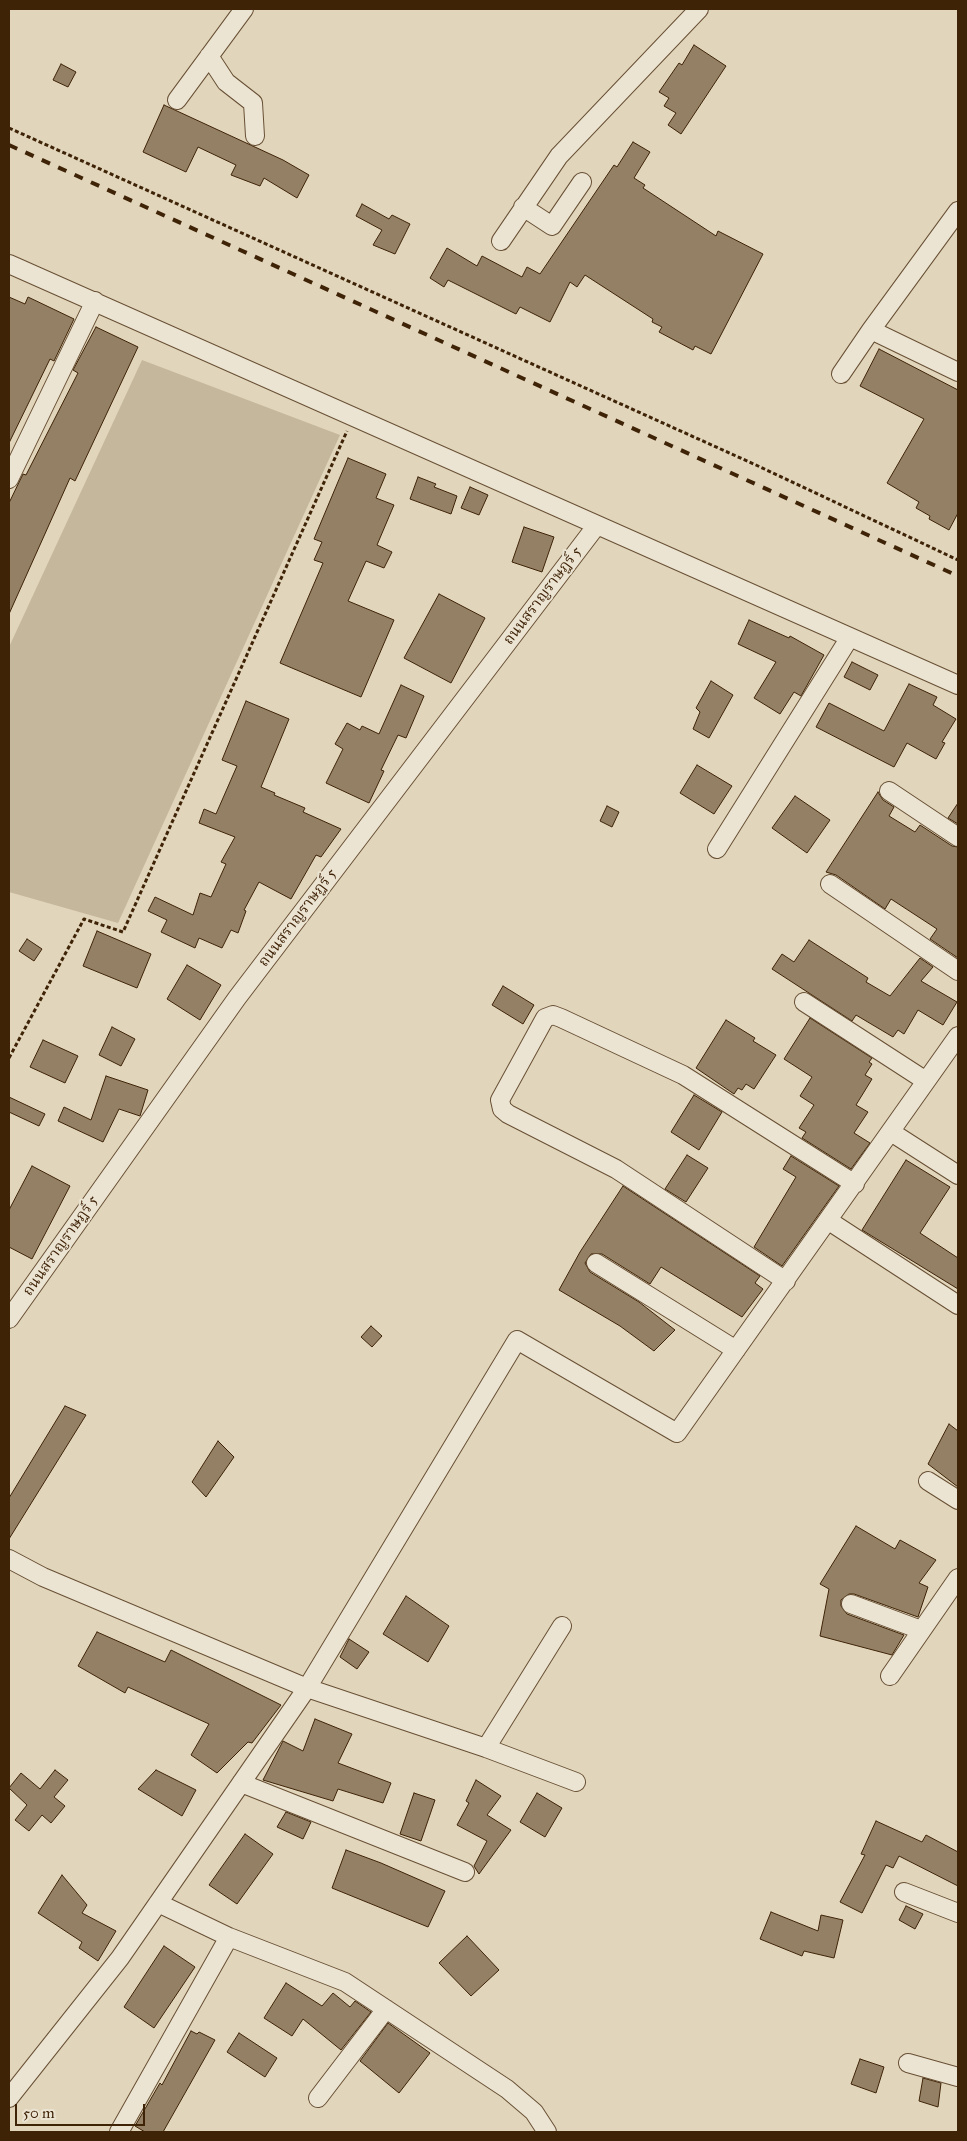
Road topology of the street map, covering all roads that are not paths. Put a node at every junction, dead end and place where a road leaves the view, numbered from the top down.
1 (244, 9) edge
2 (698, 9) edge
3 (209, 56) junction
4 (178, 100) dead end
5 (255, 136) dead end
6 (582, 182) dead end
7 (523, 207) junction
8 (958, 211) edge
9 (501, 241) dead end
10 (9, 264) edge
11 (95, 301) junction
12 (870, 330) junction
13 (958, 372) edge
14 (841, 374) dead end
15 (9, 479) edge
16 (598, 525) junction
17 (850, 637) junction
18 (958, 685) edge
19 (890, 791) dead end
20 (958, 837) edge
21 (717, 849) dead end
22 (830, 884) dead end
23 (958, 971) edge
24 (804, 1002) dead end
25 (958, 1036) edge
26 (926, 1081) junction
27 (891, 1132) junction
28 (958, 1176) edge
29 (855, 1184) junction
30 (829, 1221) junction
31 (596, 1263) dead end
32 (786, 1281) junction
33 (958, 1305) edge
34 (9, 1319) edge
35 (736, 1350) junction
36 (928, 1481) dead end
37 (958, 1500) edge
38 (9, 1559) edge
39 (958, 1578) edge
40 (851, 1604) dead end
41 (562, 1626) dead end
42 (920, 1630) junction
43 (890, 1676) dead end
44 (307, 1688) junction
45 (486, 1748) junction
46 (576, 1782) dead end
47 (241, 1783) junction
48 (465, 1872) dead end
49 (904, 1892) dead end
50 (158, 1903) junction
51 (958, 1913) edge
52 (229, 1937) junction
53 (386, 2009) junction
54 (908, 2064) dead end
55 (958, 2077) edge
56 (9, 2098) edge
57 (318, 2098) dead end
58 (119, 2132) edge
59 (547, 2132) edge

1 - 3 street
2 - 7 street
3 - 4 street
3 - 5 street
6 - 7 street
7 - 9 street
8 - 12 street
10 - 11 street
11 - 15 street
11 - 16 street
12 - 13 street
12 - 14 street
16 - 17 street
16 - 34 street, ถนนสราญราษฎร์ 5
17 - 18 street
17 - 21 street
19 - 20 street
22 - 23 street
24 - 26 street
25 - 26 street
26 - 27 street
27 - 28 street
27 - 29 street
29 - 30 street
29 - 32 street
30 - 32 street
30 - 33 street
31 - 35 street
32 - 35 street
35 - 44 street
36 - 37 street
38 - 44 street
39 - 42 street
40 - 42 street
41 - 45 street
42 - 43 street
44 - 45 street
44 - 47 street
45 - 46 street
47 - 48 street
47 - 50 street
49 - 51 street
50 - 52 street
50 - 56 street
52 - 53 street
52 - 58 street
53 - 57 street
53 - 59 street
54 - 55 street

